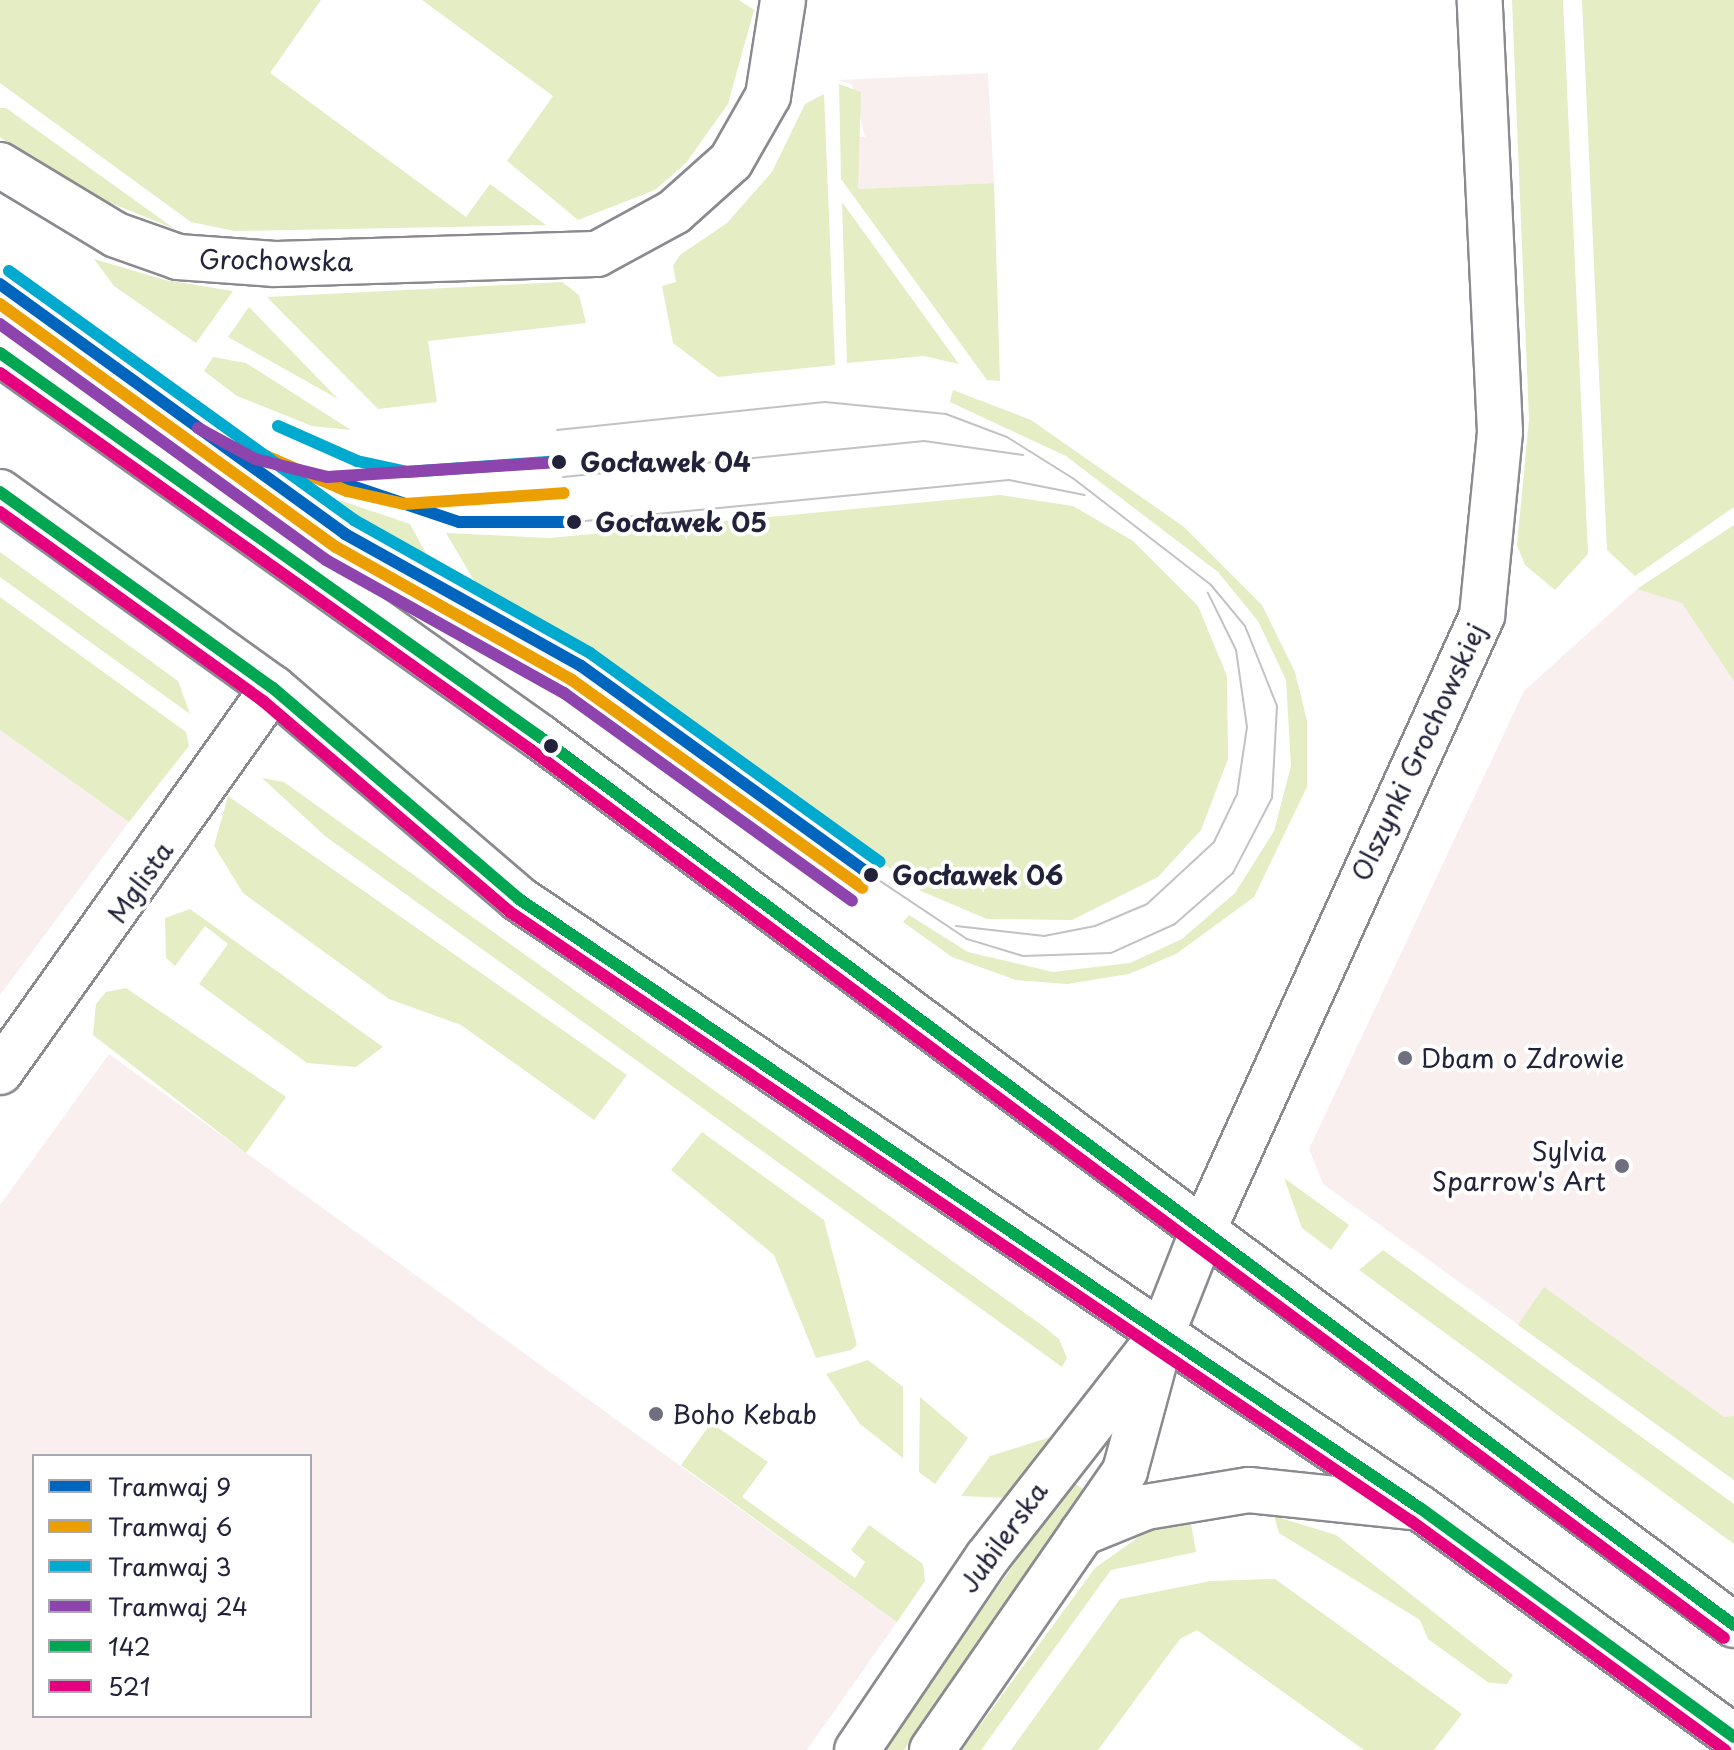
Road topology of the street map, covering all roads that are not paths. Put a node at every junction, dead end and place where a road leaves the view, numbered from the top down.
1 (783, 0) edge
2 (1480, 0) edge
3 (0, 165) edge
4 (0, 353) edge
5 (0, 492) edge
6 (273, 688) junction
7 (0, 1072) edge
8 (1202, 1233) junction
9 (1162, 1334) junction
10 (1420, 1508) junction
11 (1082, 1533) junction
12 (1734, 1625) edge
13 (1734, 1737) edge
14 (857, 1750) edge
15 (932, 1750) edge

1 - 3 main road, Grochowska
2 - 8 main road, Olszynki Grochowskiej
4 - 8 main road
5 - 6 main road
6 - 7 main road, Mglista
6 - 9 main road
8 - 9 main road, Jubilerska
8 - 12 main road
9 - 10 main road
9 - 11 main road, Jubilerska
9 - 14 main road, Jubilerska
10 - 11 main road
10 - 13 main road
11 - 15 main road, Jubilerska

